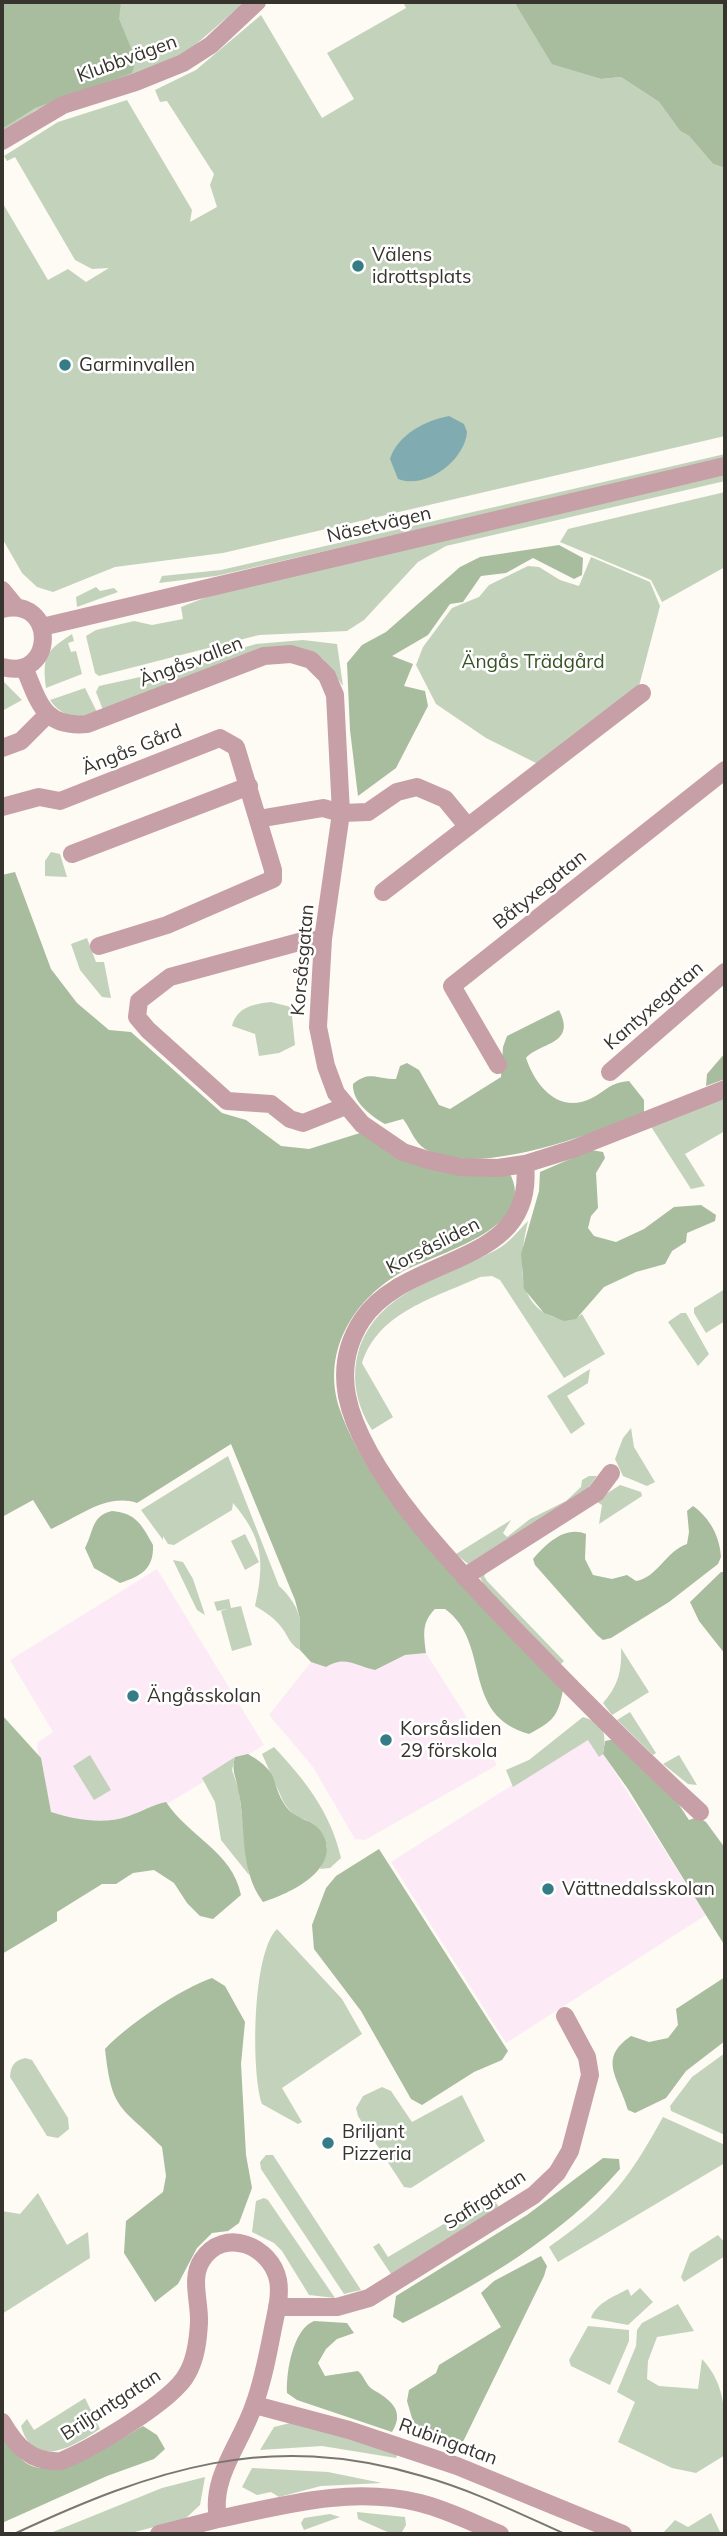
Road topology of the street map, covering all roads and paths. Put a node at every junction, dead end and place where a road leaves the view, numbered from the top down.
1 (257, 2) edge
2 (2, 141) edge
3 (725, 466) edge
4 (2, 590) edge
5 (9, 608) edge
6 (42, 627) junction
7 (2, 667) edge
8 (24, 667) junction
9 (642, 693) dead end
10 (335, 695) joint
11 (47, 715) junction
12 (2, 748) edge
13 (725, 769) edge
14 (249, 786) junction
15 (2, 807) edge
16 (341, 813) junction
17 (258, 819) junction
18 (468, 827) junction
19 (72, 854) dead end
20 (383, 892) dead end
21 (323, 939) junction
22 (99, 946) dead end
23 (725, 972) edge
24 (498, 1065) dead end
25 (610, 1072) dead end
26 (725, 1089) edge
27 (346, 1106) junction
28 (525, 1164) junction
29 (611, 1473) dead end
30 (464, 1577) junction
31 (700, 1812) dead end
32 (565, 2017) dead end
33 (277, 2307) junction
34 (255, 2405) junction
35 (2, 2422) edge
36 (218, 2519) junction
37 (159, 2534) edge
38 (500, 2534) edge
39 (622, 2534) edge

1 - 2 street, Klubbvägen
3 - 6 street, Näsetvägen
4 - 5 street
5 - 6 street
6 - 8 street
7 - 8 street
8 - 11 street
9 - 18 street
10 - 11 street, Ängåsvallen
10 - 16 street, Korsåsgatan
11 - 12 street
13 - 24 street, Båtyxegatan
14 - 15 street, Ängås Gård
14 - 17 street, Ängås Gård
14 - 19 street
16 - 17 street
16 - 18 street
16 - 21 street, Korsåsgatan
17 - 22 street, Ängås Gård
18 - 20 street
21 - 27 street, Korsåsgatan
21 - 27 street
23 - 25 street, Kantyxegatan
26 - 28 street, Korsåsgatan
27 - 28 street, Korsåsgatan
28 - 30 street, Korsåsliden
29 - 30 street
30 - 31 street, Korsåsliden
32 - 33 street, Safirgatan
33 - 34 street, Briljantgatan
33 - 35 street, Briljantgatan
34 - 36 street, Briljantgatan
34 - 39 street, Rubingatan
36 - 37 street
36 - 38 street

